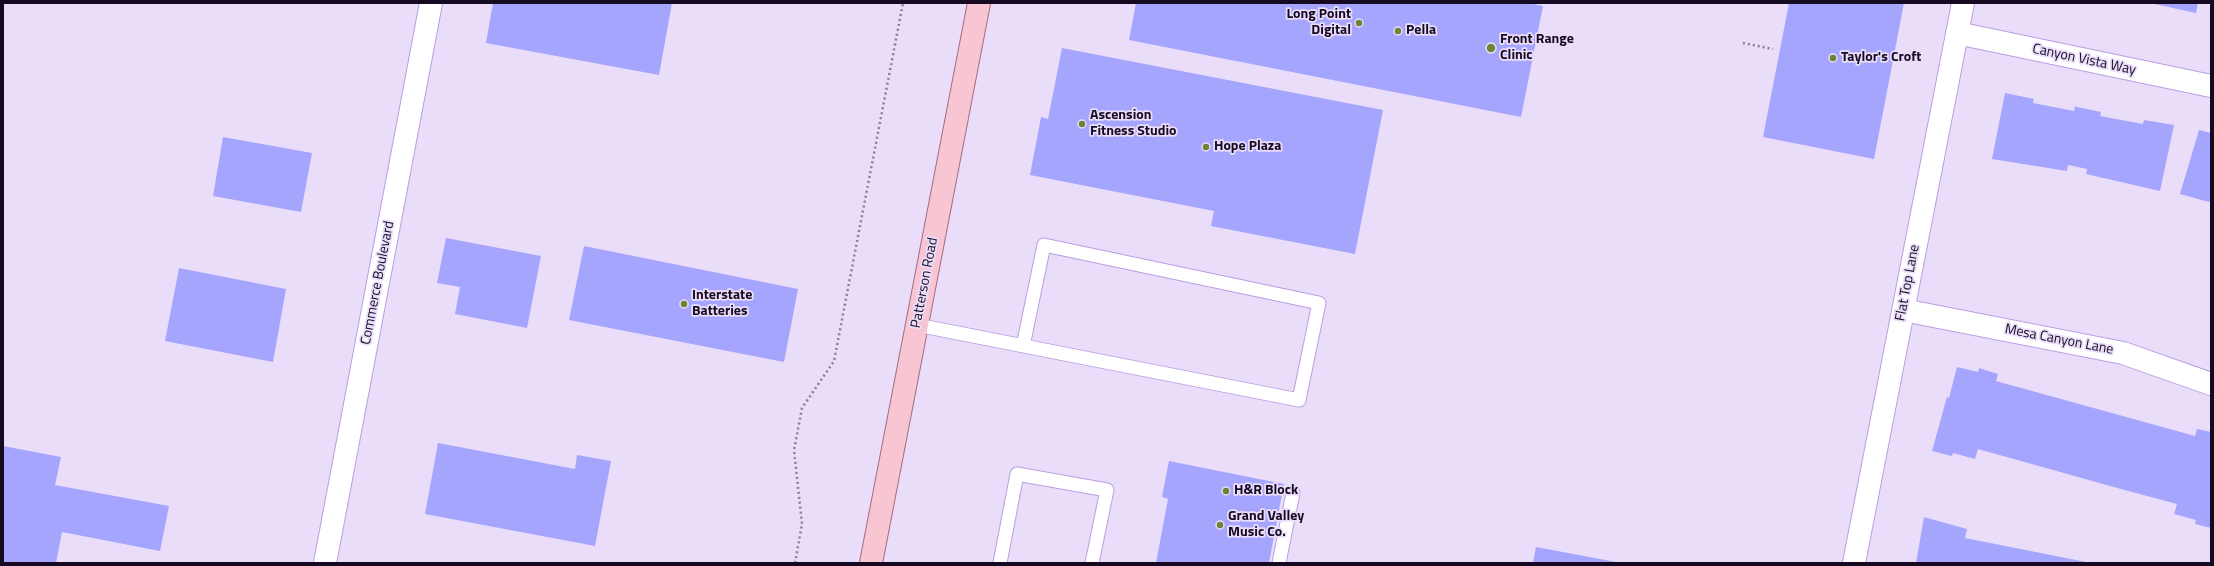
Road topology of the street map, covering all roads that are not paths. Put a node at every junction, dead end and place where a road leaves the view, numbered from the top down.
1 (431, 3) edge
2 (978, 3) edge
3 (1963, 3) edge
4 (1957, 33) junction
5 (2211, 86) edge
6 (1903, 310) junction
7 (917, 325) junction
8 (1023, 346) junction
9 (2211, 384) edge
10 (1293, 493) dead end
11 (325, 563) edge
12 (872, 563) edge
13 (1000, 563) edge
14 (1092, 563) edge
15 (1279, 563) edge
16 (1854, 563) edge

1 - 11 street, Commerce Boulevard
2 - 7 main road, Patterson Road
3 - 4 street, Flat Top Lane
4 - 5 street, Canyon Vista Way
4 - 6 street, Flat Top Lane
6 - 9 street, Mesa Canyon Lane
6 - 16 street, Flat Top Lane
7 - 8 lane
7 - 12 main road, Patterson Road
8 - 8 lane
10 - 15 lane
13 - 14 lane

